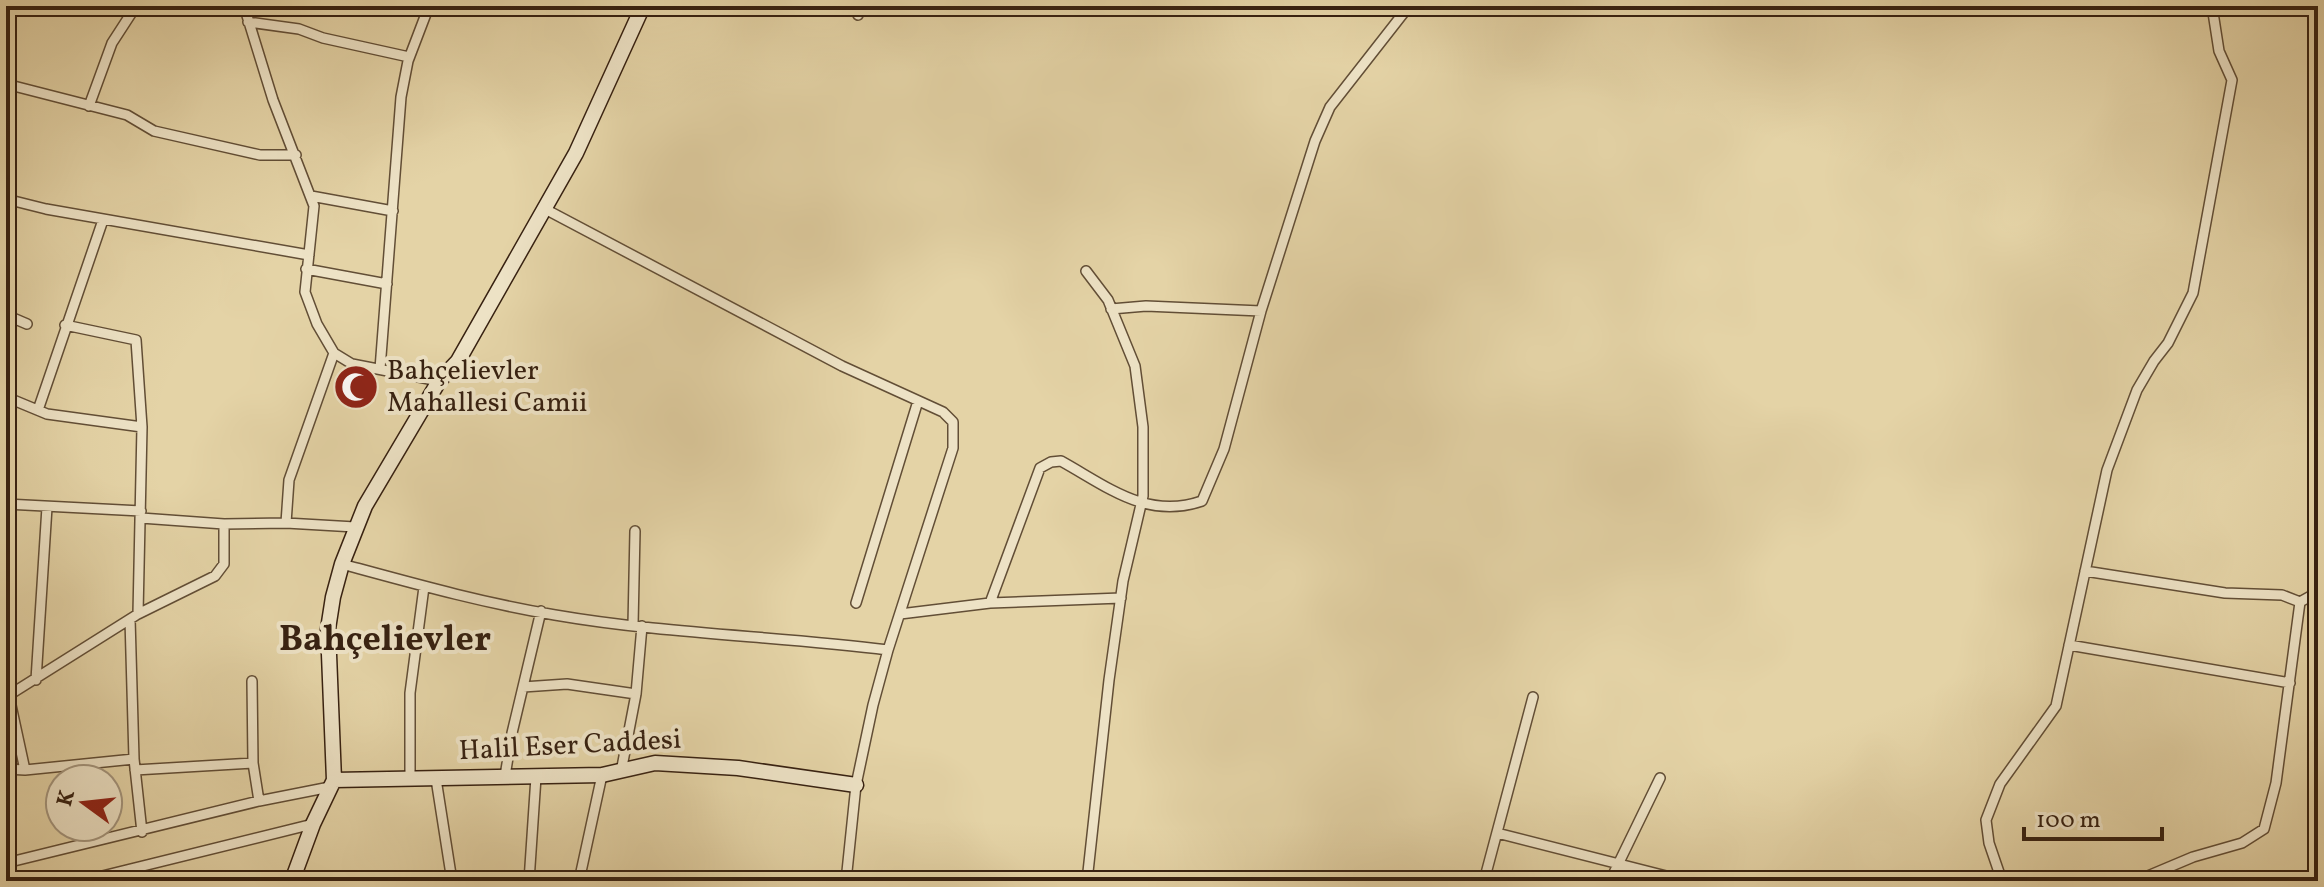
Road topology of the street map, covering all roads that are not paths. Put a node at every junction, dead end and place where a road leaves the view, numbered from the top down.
1 (136, 6) edge
2 (244, 6) edge
3 (429, 6) edge
4 (643, 6) edge
5 (1409, 6) edge
6 (2212, 6) edge
7 (248, 22) junction
8 (409, 57) junction
9 (6, 84) edge
10 (89, 106) junction
11 (296, 155) junction
12 (311, 196) junction
13 (6, 199) edge
14 (545, 209) junction
15 (393, 211) junction
16 (103, 220) junction
17 (309, 255) junction
18 (306, 269) junction
19 (1086, 271) dead end
20 (387, 284) junction
21 (1111, 309) junction
22 (1261, 311) junction
23 (6, 315) edge
24 (27, 324) dead end
25 (65, 325) junction
26 (334, 353) junction
27 (380, 369) junction
28 (439, 381) junction
29 (6, 397) edge
30 (918, 401) junction
31 (38, 410) junction
32 (142, 427) junction
33 (6, 504) edge
34 (1141, 505) junction
35 (47, 507) junction
36 (141, 515) junction
37 (286, 523) junction
38 (224, 524) junction
39 (355, 527) junction
40 (635, 531) dead end
41 (342, 564) junction
42 (2085, 571) junction
43 (424, 587) junction
44 (2318, 592) edge
45 (1121, 598) junction
46 (2300, 602) junction
47 (856, 603) dead end
48 (990, 603) junction
49 (541, 611) junction
50 (900, 614) junction
51 (134, 616) junction
52 (637, 625) junction
53 (2069, 645) junction
54 (888, 650) junction
55 (36, 680) junction
56 (252, 681) dead end
57 (2290, 683) junction
58 (523, 687) junction
59 (636, 694) junction
60 (8, 696) edge
61 (1533, 697) dead end
62 (253, 763) junction
63 (134, 764) junction
64 (6, 769) edge
65 (25, 770) junction
66 (621, 772) junction
67 (602, 775) junction
68 (505, 776) junction
69 (536, 777) junction
70 (1660, 778) dead end
71 (410, 779) junction
72 (436, 779) junction
73 (332, 783) junction
74 (856, 785) junction
75 (259, 801) junction
76 (313, 824) junction
77 (142, 832) junction
78 (1497, 833) junction
79 (1617, 862) junction
80 (6, 863) edge
81 (82, 881) edge
82 (292, 881) edge
83 (452, 881) edge
84 (529, 881) edge
85 (579, 881) edge
86 (846, 881) edge
87 (1087, 881) edge
88 (1484, 881) edge
89 (1610, 881) edge
90 (1686, 881) edge
91 (2002, 881) edge
92 (2136, 881) edge

1 - 10 street
2 - 7 street
3 - 8 street
4 - 14 street
5 - 22 street
6 - 42 street
7 - 8 street
7 - 11 street
8 - 15 street
9 - 10 street
10 - 11 street
11 - 12 street
12 - 15 street
12 - 17 street
13 - 16 street
14 - 28 street
14 - 30 street
15 - 20 street
16 - 17 street
16 - 25 street
17 - 18 street
18 - 20 street
18 - 26 street
19 - 21 street
20 - 27 street
21 - 22 street
21 - 34 street
22 - 34 street
23 - 24 street
25 - 31 street
25 - 32 street
26 - 27 street
26 - 37 street
27 - 28 street
28 - 39 street
29 - 31 street
30 - 47 street
30 - 50 street
31 - 32 street
32 - 36 street
33 - 35 street
34 - 45 street
34 - 48 street
35 - 36 street
35 - 55 street
36 - 38 street
36 - 51 street
37 - 38 street
37 - 39 street
38 - 51 street
39 - 41 street
40 - 52 street
41 - 43 street
41 - 73 street
42 - 46 street
42 - 53 street
43 - 49 street
43 - 71 street
44 - 46 street
45 - 48 street
45 - 87 street
46 - 57 street
48 - 50 street
49 - 52 street
49 - 58 street
50 - 54 street
51 - 55 street
51 - 63 street
52 - 54 street
52 - 59 street
53 - 57 street
53 - 91 street
54 - 74 street
55 - 60 street
56 - 62 street
57 - 92 street
58 - 59 street
58 - 68 street
59 - 66 street
60 - 65 street
61 - 78 street
62 - 63 street
62 - 75 street
63 - 65 street
63 - 77 street
64 - 65 street
66 - 67 street, Halil Eser Caddesi
66 - 74 street, Halil Eser Caddesi
67 - 69 street, Halil Eser Caddesi
67 - 85 street
68 - 69 street, Halil Eser Caddesi
68 - 72 street, Halil Eser Caddesi
69 - 84 street
70 - 79 street
71 - 72 street, Halil Eser Caddesi
71 - 73 street, Halil Eser Caddesi
72 - 83 street
73 - 75 street
73 - 76 street
74 - 86 street
75 - 77 street
76 - 81 street
76 - 82 street
77 - 80 street
78 - 79 street
78 - 88 street
79 - 89 street
79 - 90 street

